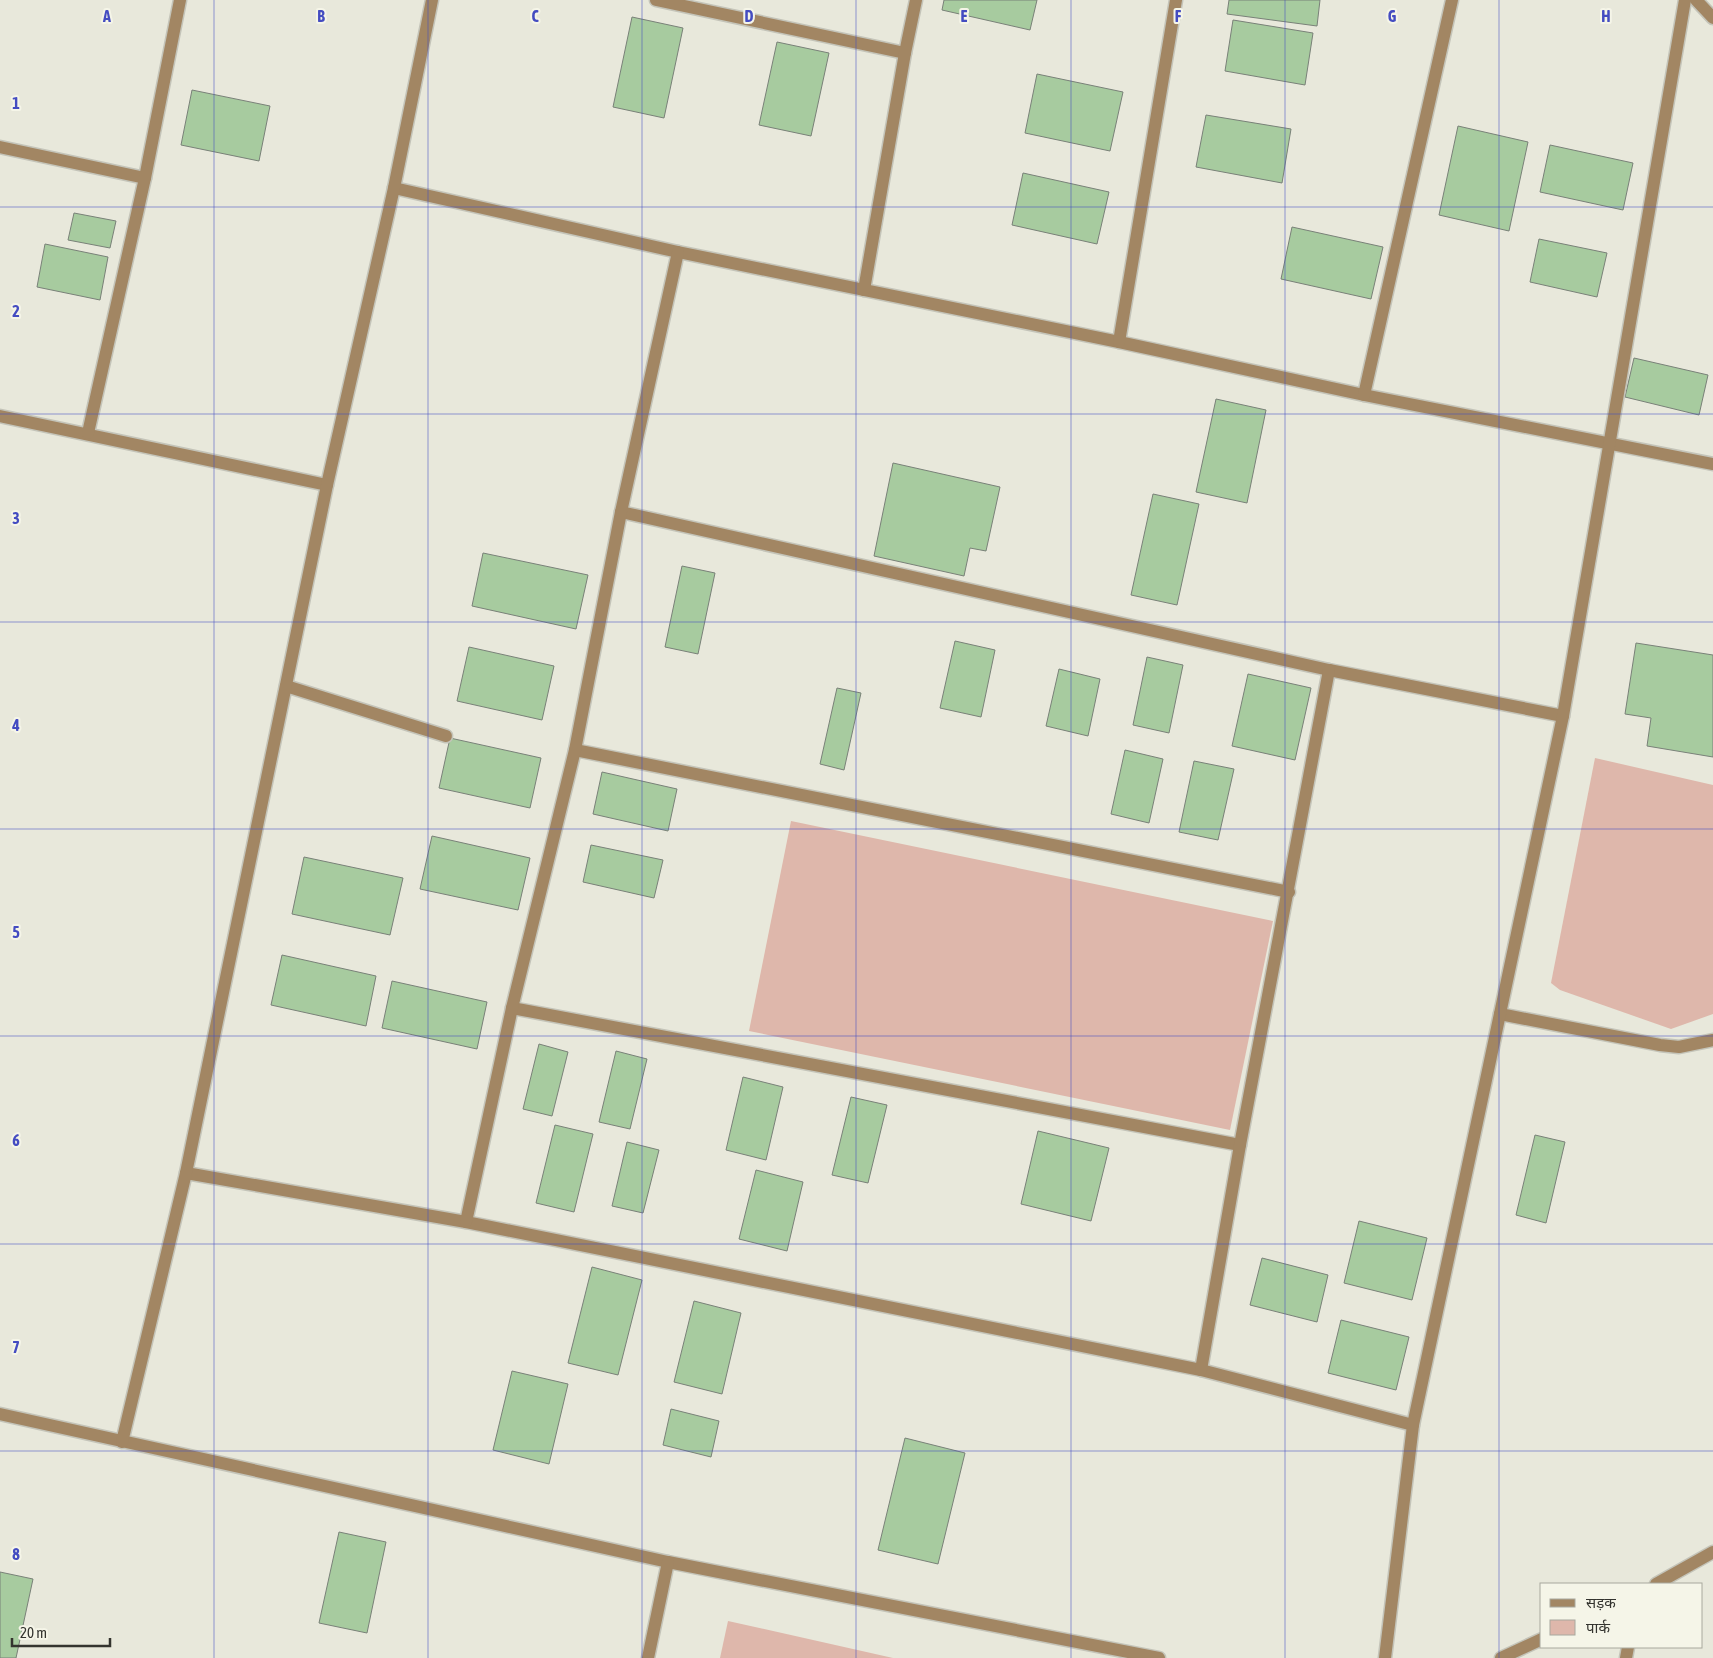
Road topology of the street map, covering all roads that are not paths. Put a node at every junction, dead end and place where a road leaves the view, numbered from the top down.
1 (180, 0) edge
2 (432, 0) edge
3 (656, 0) edge
4 (916, 0) edge
5 (1176, 0) edge
6 (1452, 0) edge
7 (1685, 0) edge
8 (1696, 0) edge
9 (1713, 18) edge
10 (905, 53) junction
11 (0, 147) edge
12 (145, 178) junction
13 (394, 188) junction
14 (678, 252) junction
15 (864, 290) junction
16 (1119, 342) junction
17 (1364, 395) junction
18 (0, 416) edge
19 (88, 433) junction
20 (1610, 443) junction
21 (1713, 464) edge
22 (327, 485) junction
23 (621, 512) junction
24 (1329, 670) junction
25 (286, 686) junction
26 (1564, 716) junction
27 (446, 736) dead end
28 (575, 750) junction
29 (1289, 892) junction
30 (512, 1008) junction
31 (1500, 1014) junction
32 (1713, 1040) edge
33 (1240, 1145) junction
34 (186, 1174) junction
35 (466, 1222) junction
36 (1201, 1370) junction
37 (0, 1414) edge
38 (1412, 1425) junction
39 (122, 1442) junction
40 (1713, 1552) edge
41 (668, 1562) junction
42 (1658, 1583) edge
43 (1540, 1640) edge
44 (648, 1658) edge
45 (1159, 1658) edge
46 (1385, 1658) edge
47 (1500, 1658) edge

1 - 12 street
2 - 13 street
3 - 10 street
4 - 10 street
5 - 16 street
6 - 17 street
7 - 20 street
8 - 9 street
10 - 15 street
11 - 12 street
12 - 19 street
13 - 14 street
13 - 22 street
14 - 15 street
14 - 23 street
15 - 16 street
16 - 17 street
17 - 20 street
18 - 19 street
19 - 22 street
20 - 21 street
20 - 26 street
22 - 25 street
23 - 24 street
23 - 28 street
24 - 26 street
24 - 29 street
25 - 27 street
25 - 34 street
26 - 31 street
28 - 29 street
28 - 30 street
29 - 33 street
30 - 33 street
30 - 35 street
31 - 32 street
31 - 38 street
33 - 36 street
34 - 35 street
34 - 39 street
35 - 36 street
36 - 38 street
37 - 39 street
38 - 46 street
39 - 41 street
40 - 42 street
41 - 44 street
41 - 45 street
43 - 47 street

